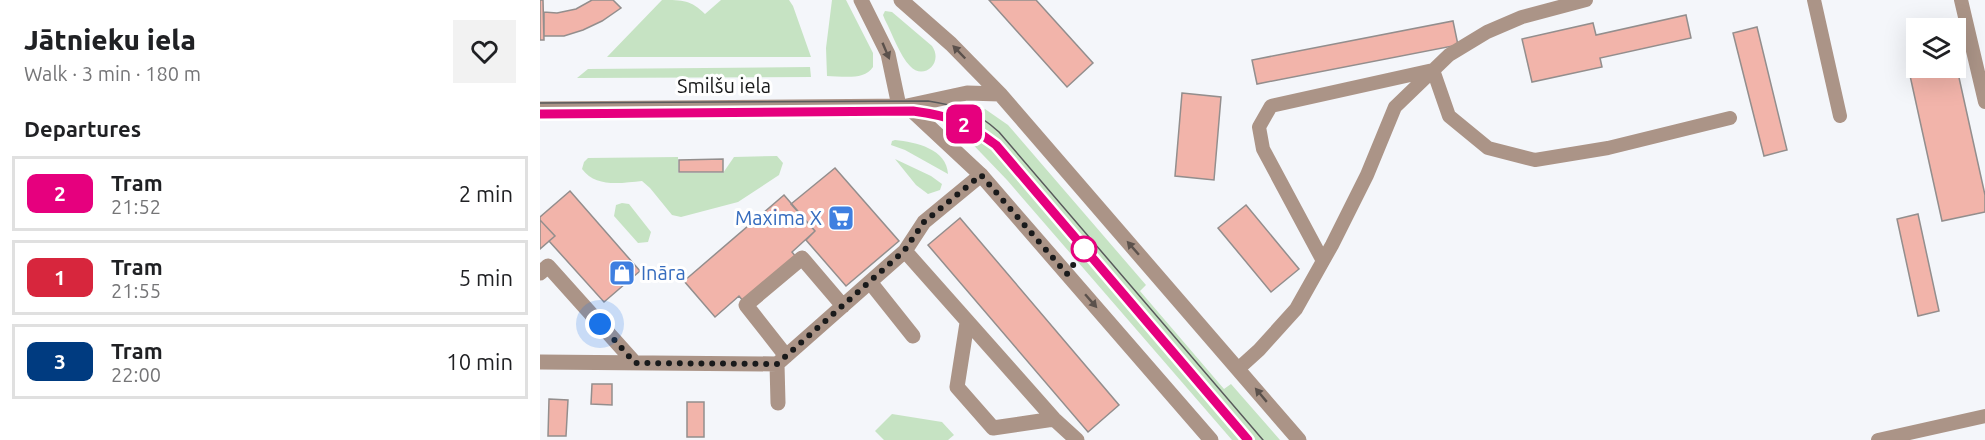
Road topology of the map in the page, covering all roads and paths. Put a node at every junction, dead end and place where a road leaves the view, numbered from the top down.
1 (861, 0) edge
2 (901, 0) edge
3 (1586, 0) edge
4 (1814, 0) edge
5 (1961, 0) edge
6 (1433, 70) junction
7 (1000, 94) junction
8 (1985, 102) edge
9 (903, 106) junction
10 (540, 109) edge
11 (1840, 116) dead end
12 (1730, 118) dead end
13 (981, 175) junction
14 (904, 251) junction
15 (1323, 261) junction
16 (540, 273) edge
17 (870, 282) junction
18 (843, 306) junction
19 (967, 323) junction
20 (913, 336) dead end
21 (782, 360) junction
22 (540, 362) edge
23 (635, 363) junction
24 (1238, 369) junction
25 (778, 402) dead end
26 (1985, 416) edge
27 (1054, 419) junction
28 (1077, 440) edge
29 (1210, 440) edge
30 (1299, 440) edge
31 (1878, 440) edge

1 -> 9 street
7 -> 2 street
3 - 6 lane
4 - 11 lane
5 - 8 lane
6 - 12 lane
6 - 15 lane
6 - 15 lane
7 - 9 street, Smilšu iela
24 -> 7 street
9 - 10 street, Smilšu iela
9 - 13 street
13 - 14 street
13 -> 29 street
14 - 17 street
14 - 19 street
15 - 24 lane
16 - 23 street
17 - 18 street
17 - 20 street
18 - 21 street
18 - 21 street
19 - 27 street
19 - 27 street
21 - 23 street
21 - 25 street
22 - 23 street
30 -> 24 street
26 - 31 lane
27 - 28 street

